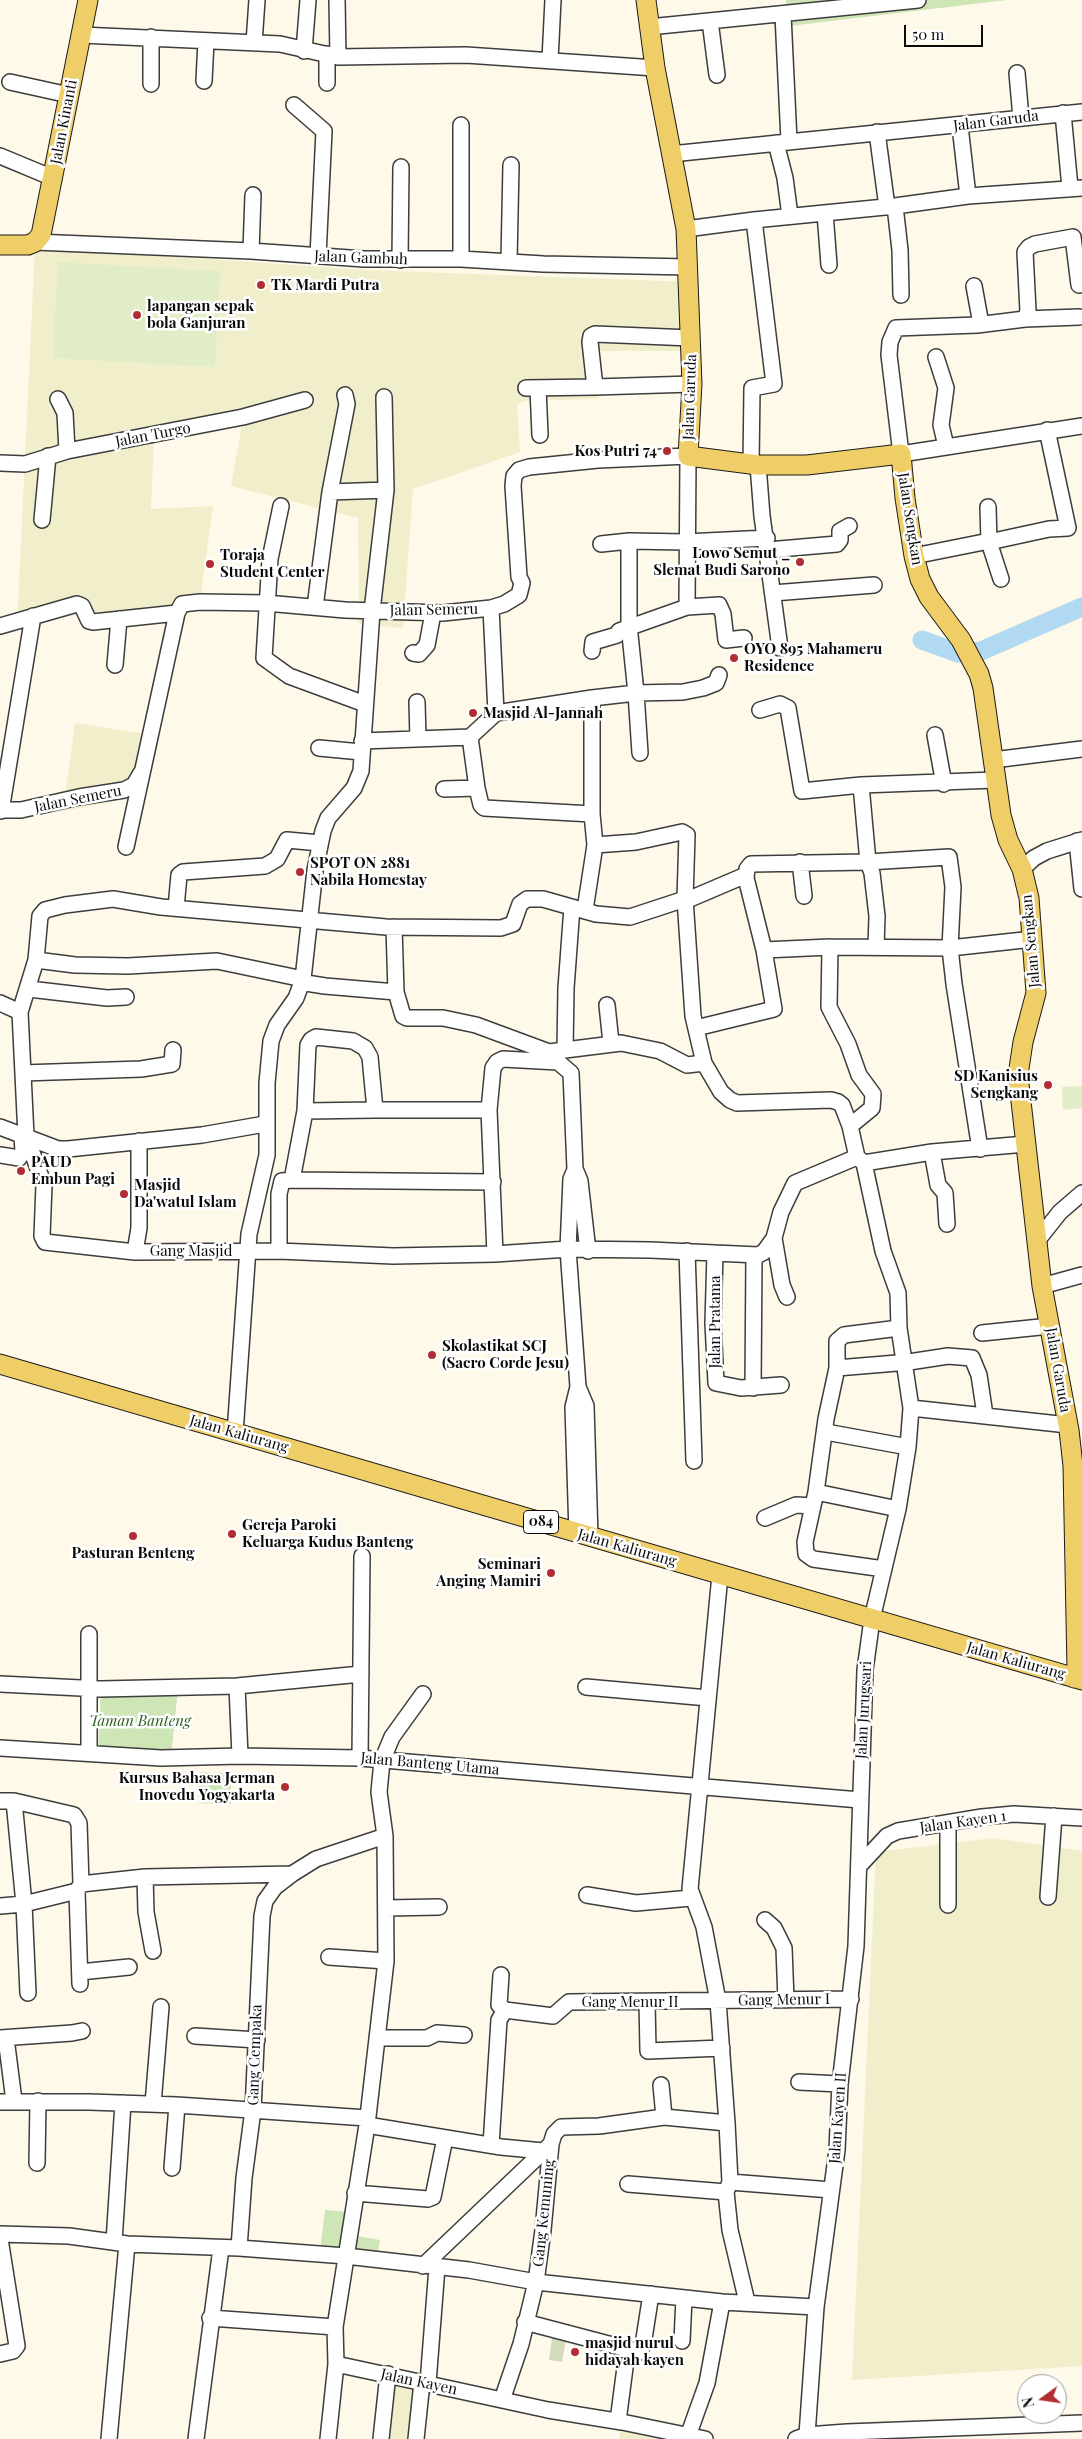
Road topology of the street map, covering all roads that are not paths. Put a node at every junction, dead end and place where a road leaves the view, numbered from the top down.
1 (88, 0) edge
2 (257, 0) edge
3 (308, 0) edge
4 (336, 0) edge
5 (553, 0) edge
6 (646, 0) edge
7 (918, 0) edge
8 (878, 2) edge
9 (843, 4) edge
10 (783, 15) junction
11 (710, 21) junction
12 (649, 27) junction
13 (81, 35) junction
14 (151, 36) junction
15 (206, 41) junction
16 (254, 44) junction
17 (304, 51) junction
18 (333, 56) junction
19 (550, 60) junction
20 (655, 68) junction
21 (1018, 72) dead end
22 (717, 75) dead end
23 (204, 81) dead end
24 (10, 82) dead end
25 (327, 83) dead end
26 (151, 84) dead end
27 (69, 95) junction
28 (294, 105) dead end
29 (1082, 112) edge
30 (1063, 113) junction
31 (1021, 118) junction
32 (461, 125) dead end
33 (960, 126) junction
34 (877, 132) junction
35 (783, 142) junction
36 (671, 154) junction
37 (0, 156) edge
38 (510, 165) dead end
39 (401, 167) dead end
40 (53, 178) junction
41 (1076, 188) edge
42 (254, 195) dead end
43 (968, 196) junction
44 (891, 206) junction
45 (825, 213) junction
46 (790, 216) junction
47 (754, 220) junction
48 (686, 229) junction
49 (35, 242) junction
50 (0, 245) edge
51 (251, 252) junction
52 (318, 256) junction
53 (461, 259) junction
54 (400, 260) junction
55 (509, 261) junction
56 (828, 265) dead end
57 (688, 267) junction
58 (1079, 285) dead end
59 (974, 286) dead end
60 (901, 295) dead end
61 (1079, 316) dead end
62 (1025, 319) junction
63 (982, 324) junction
64 (691, 338) junction
65 (936, 357) dead end
66 (692, 384) junction
67 (595, 387) junction
68 (345, 396) dead end
69 (384, 397) dead end
70 (58, 399) dead end
71 (305, 400) dead end
72 (1082, 428) edge
73 (1047, 430) junction
74 (540, 435) dead end
75 (946, 446) junction
76 (67, 451) junction
77 (901, 454) junction
78 (48, 456) junction
79 (688, 456) junction
80 (0, 463) edge
81 (755, 465) junction
82 (386, 490) junction
83 (330, 492) junction
84 (281, 506) dead end
85 (988, 507) dead end
86 (42, 520) dead end
87 (849, 526) dead end
88 (989, 541) junction
89 (629, 542) junction
90 (601, 544) dead end
91 (767, 544) junction
92 (687, 546) junction
93 (914, 556) junction
94 (1001, 579) dead end
95 (874, 585) dead end
96 (773, 593) junction
97 (266, 603) junction
98 (315, 607) junction
99 (687, 607) junction
100 (490, 608) junction
101 (372, 611) junction
102 (177, 613) junction
103 (433, 613) junction
104 (33, 616) junction
105 (119, 619) junction
106 (0, 626) edge
107 (629, 628) junction
108 (744, 638) dead end
109 (780, 648) dead end
110 (592, 651) dead end
111 (413, 653) dead end
112 (115, 665) dead end
113 (719, 675) dead end
114 (636, 693) junction
115 (592, 698) junction
116 (417, 702) dead end
117 (365, 704) junction
118 (760, 710) dead end
119 (496, 714) junction
120 (935, 735) dead end
121 (470, 737) junction
122 (418, 739) junction
123 (361, 747) junction
124 (319, 748) dead end
125 (1082, 750) edge
126 (640, 753) dead end
127 (993, 760) junction
128 (144, 768) junction
129 (995, 780) junction
130 (944, 784) junction
131 (861, 785) junction
132 (477, 788) junction
133 (444, 789) dead end
134 (0, 810) edge
135 (592, 814) junction
136 (1080, 840) edge
137 (320, 843) junction
138 (595, 845) junction
139 (126, 847) dead end
140 (800, 862) junction
141 (868, 862) junction
142 (1022, 869) junction
143 (746, 875) junction
144 (1082, 889) edge
145 (804, 896) dead end
146 (685, 900) junction
147 (176, 908) junction
148 (578, 908) junction
149 (311, 919) junction
150 (394, 927) junction
151 (1033, 939) junction
152 (830, 947) junction
153 (876, 947) junction
154 (950, 948) junction
155 (764, 950) junction
156 (36, 960) junction
157 (303, 979) junction
158 (29, 989) junction
159 (396, 992) junction
160 (126, 997) dead end
161 (0, 1003) edge
162 (607, 1005) dead end
163 (20, 1012) junction
164 (696, 1028) junction
165 (611, 1043) junction
166 (173, 1050) dead end
167 (566, 1050) junction
168 (704, 1063) junction
169 (23, 1073) junction
170 (375, 1110) junction
171 (489, 1110) junction
172 (305, 1111) junction
173 (265, 1124) junction
174 (850, 1126) junction
175 (0, 1127) edge
176 (24, 1135) junction
177 (139, 1141) junction
178 (1026, 1144) junction
179 (980, 1149) junction
180 (932, 1152) junction
181 (0, 1155) edge
182 (861, 1160) junction
183 (575, 1169) junction
184 (292, 1180) junction
185 (493, 1182) junction
186 (1082, 1193) edge
187 (947, 1224) dead end
188 (774, 1238) junction
189 (1037, 1241) junction
190 (568, 1249) junction
191 (247, 1251) junction
192 (279, 1251) junction
193 (588, 1251) junction
194 (687, 1251) junction
195 (135, 1252) junction
196 (715, 1253) junction
197 (495, 1254) junction
198 (754, 1255) junction
199 (1082, 1274) edge
200 (1042, 1286) junction
201 (787, 1297) dead end
202 (1050, 1326) junction
203 (900, 1328) junction
204 (982, 1333) dead end
205 (904, 1361) junction
206 (0, 1364) edge
207 (837, 1368) junction
208 (781, 1385) dead end
209 (753, 1388) junction
210 (911, 1408) junction
211 (985, 1414) junction
212 (1073, 1429) edge
213 (826, 1432) junction
214 (235, 1433) junction
215 (908, 1447) junction
216 (694, 1461) dead end
217 (814, 1499) junction
218 (898, 1509) junction
219 (766, 1518) dead end
220 (583, 1535) junction
221 (362, 1556) dead end
222 (884, 1570) junction
223 (720, 1575) junction
224 (872, 1619) junction
225 (89, 1634) dead end
226 (361, 1674) junction
227 (1079, 1674) edge
228 (0, 1684) edge
229 (237, 1686) junction
230 (586, 1686) dead end
231 (90, 1688) junction
232 (423, 1694) dead end
233 (708, 1698) junction
234 (0, 1748) edge
235 (89, 1752) junction
236 (240, 1756) junction
237 (360, 1758) junction
238 (382, 1761) junction
239 (698, 1786) junction
240 (860, 1800) junction
241 (7, 1801) edge
242 (1054, 1816) junction
243 (1082, 1818) edge
244 (948, 1823) junction
245 (384, 1836) junction
246 (858, 1866) junction
247 (292, 1874) junction
248 (145, 1877) junction
249 (79, 1887) junction
250 (587, 1895) dead end
251 (1048, 1897) dead end
252 (691, 1898) junction
253 (24, 1904) junction
254 (948, 1905) dead end
255 (0, 1906) edge
256 (439, 1907) dead end
257 (386, 1908) junction
258 (765, 1920) dead end
259 (153, 1951) dead end
260 (329, 1957) dead end
261 (386, 1961) junction
262 (129, 1967) dead end
263 (501, 1975) dead end
264 (28, 1993) dead end
265 (851, 1999) junction
266 (786, 2000) junction
267 (718, 2001) junction
268 (647, 2002) junction
269 (160, 2007) dead end
270 (505, 2010) junction
271 (82, 2031) dead end
272 (464, 2035) dead end
273 (195, 2036) dead end
274 (3, 2038) edge
275 (377, 2038) junction
276 (257, 2040) junction
277 (722, 2048) junction
278 (799, 2082) dead end
279 (840, 2084) junction
280 (661, 2085) dead end
281 (38, 2101) junction
282 (7, 2102) edge
283 (123, 2103) junction
284 (153, 2104) junction
285 (177, 2105) junction
286 (253, 2110) junction
287 (664, 2117) junction
288 (367, 2121) junction
289 (728, 2123) junction
290 (445, 2138) junction
291 (491, 2145) junction
292 (547, 2148) junction
293 (37, 2163) dead end
294 (172, 2168) dead end
295 (628, 2184) dead end
296 (728, 2187) junction
297 (831, 2190) junction
298 (355, 2192) junction
299 (0, 2234) edge
300 (0, 2239) edge
301 (121, 2243) junction
302 (221, 2248) junction
303 (239, 2248) junction
304 (346, 2256) junction
305 (430, 2266) junction
306 (536, 2282) junction
307 (651, 2294) junction
308 (684, 2298) junction
309 (722, 2302) junction
310 (747, 2302) junction
311 (816, 2307) junction
312 (210, 2318) junction
313 (525, 2322) junction
314 (335, 2327) junction
315 (682, 2341) dead end
316 (0, 2354) edge
317 (626, 2360) dead end
318 (336, 2364) junction
319 (388, 2374) junction
320 (425, 2383) junction
321 (502, 2400) junction
322 (618, 2421) junction
323 (1082, 2423) edge
324 (634, 2432) edge
325 (687, 2437) edge
326 (802, 2438) edge
327 (109, 2439) edge
328 (196, 2439) edge
329 (328, 2439) edge
330 (381, 2439) edge
331 (416, 2439) edge
332 (705, 2439) edge

1 - 13 main road, Jalan Kinanti
2 - 16 street
3 - 17 street
4 - 18 street
5 - 19 street
6 - 12 main road, Jalan Garuda
7 - 8 street
8 - 9 street
9 - 10 street
10 - 11 street
10 - 35 street
11 - 12 street
11 - 22 street
12 - 20 main road, Jalan Garuda
13 - 14 street
13 - 27 main road, Jalan Kinanti
14 - 15 street
14 - 26 street
15 - 16 street
15 - 23 street
16 - 17 street
17 - 18 street
18 - 19 street
18 - 25 street
19 - 20 street
20 - 36 main road, Jalan Garuda
21 - 31 street
24 - 27 street
27 - 40 main road, Jalan Kinanti
28 - 52 street
29 - 30 street, Jalan Garuda
30 - 31 street, Jalan Garuda
30 - 41 street
31 - 33 street, Jalan Garuda
32 - 53 street
33 - 34 street, Jalan Garuda
33 - 43 street
34 - 35 street, Jalan Garuda
34 - 44 street
35 - 36 street, Jalan Garuda
35 - 46 street
36 - 48 main road, Jalan Garuda
37 - 40 street
38 - 55 street
39 - 54 street
40 - 49 main road, Jalan Kinanti
41 - 43 street
42 - 51 street
43 - 44 street
44 - 45 street
44 - 60 street
45 - 46 street
45 - 56 street
46 - 47 street
47 - 48 street
47 - 81 street
48 - 57 main road, Jalan Garuda
49 - 50 main road
49 - 51 street, Jalan Gambuh
51 - 52 street, Jalan Gambuh
52 - 54 street, Jalan Gambuh
53 - 54 street, Jalan Gambuh
53 - 55 street, Jalan Gambuh
55 - 57 street, Jalan Gambuh
57 - 64 main road, Jalan Garuda
58 - 62 street
59 - 63 street
61 - 62 street
62 - 63 street
63 - 77 street
64 - 66 main road, Jalan Garuda
64 - 67 street
65 - 75 street
66 - 67 street
66 - 79 main road, Jalan Garuda
67 - 74 street
68 - 83 street
69 - 82 street
70 - 76 street
71 - 76 street, Jalan Turgo
72 - 73 street
73 - 75 street
73 - 88 street
75 - 77 street
76 - 78 street, Jalan Turgo
77 - 81 main road, Jalan Garuda
77 - 93 main road, Jalan Sengkan
78 - 80 street, Jalan Turgo
78 - 86 street
79 - 81 main road, Jalan Garuda
79 - 92 street
79 - 100 street, Jalan Semeru
81 - 91 street
82 - 83 street
82 - 101 street
83 - 98 street
84 - 97 street
85 - 88 street
87 - 91 street
88 - 93 street
88 - 94 street
89 - 90 street
89 - 92 street
89 - 107 street
91 - 92 street
91 - 96 street
92 - 99 street
93 - 127 main road, Jalan Sengkan
95 - 96 street
96 - 109 street
97 - 98 street, Jalan Semeru
97 - 102 street, Jalan Semeru
97 - 117 street
98 - 101 street, Jalan Semeru
99 - 107 street
99 - 108 street
100 - 103 street, Jalan Semeru
100 - 119 street
101 - 103 street, Jalan Semeru
101 - 117 street
102 - 105 street
102 - 128 street, Jalan Semeru
103 - 111 street
104 - 105 street
104 - 106 street
104 - 134 street
105 - 112 street
107 - 110 street
107 - 114 street
113 - 114 street
114 - 115 street
114 - 126 street
115 - 119 street
115 - 135 street
116 - 122 street
117 - 123 street
118 - 131 street
119 - 121 street
120 - 130 street
121 - 122 street
121 - 132 street
122 - 123 street
123 - 124 street
123 - 137 street
125 - 127 street
127 - 129 main road, Jalan Sengkan
128 - 134 street, Jalan Semeru
128 - 139 street, Jalan Semeru
129 - 130 street
129 - 142 main road, Jalan Sengkan
130 - 131 street
131 - 141 street
132 - 133 street
132 - 135 street
135 - 138 street
136 - 142 street
136 - 144 street
137 - 147 street
137 - 149 street
138 - 146 street
138 - 148 street
140 - 141 street
140 - 143 street
140 - 145 street
141 - 153 street
141 - 154 street
142 - 151 main road, Jalan Sengkan
143 - 146 street
143 - 155 street
146 - 148 street
146 - 164 street
147 - 149 street
147 - 156 street
148 - 150 street
148 - 167 street
149 - 150 street
149 - 157 street
150 - 159 street
151 - 154 street
151 - 178 main road, Jalan Sengkan
152 - 153 street
152 - 155 street
152 - 174 street
153 - 154 street
154 - 179 street
155 - 164 street
156 - 157 street
156 - 158 street
157 - 159 street
157 - 173 street
158 - 160 street
158 - 163 street
159 - 167 street
161 - 163 street
162 - 165 street
163 - 169 street
164 - 168 street
165 - 167 street
165 - 168 street
166 - 169 street
168 - 174 street, Jalan Jurugsari
169 - 176 street
170 - 171 street
170 - 172 street
170 - 172 street
171 - 183 street
171 - 185 street
172 - 184 street
173 - 177 street
173 - 191 street
174 - 182 street, Jalan Jurugsari
175 - 176 street
176 - 177 street
176 - 181 street
176 - 195 street, Gang Masjid
177 - 195 street
178 - 179 street
178 - 189 main road, Jalan Sengkan
179 - 180 street
180 - 182 street
180 - 187 street
182 - 188 street
182 - 203 street, Jalan Jurugsari
183 - 190 street
183 - 193 street
184 - 185 street
184 - 192 street
185 - 197 street
186 - 189 street
188 - 198 street
188 - 201 street
189 - 200 main road, Jalan Garuda
190 - 193 street, Gang Masjid
190 - 197 street, Gang Masjid
190 - 220 street
191 - 192 street, Gang Masjid
191 - 195 street, Gang Masjid
191 - 214 street
192 - 197 street, Gang Masjid
193 - 194 street, Gang Masjid
194 - 196 street, Gang Masjid
194 - 216 street
196 - 198 street, Gang Masjid
196 - 209 street, Jalan Pratama
198 - 209 street
199 - 200 street
200 - 202 main road, Jalan Garuda
202 - 204 street
202 - 212 main road, Jalan Garuda
203 - 205 street, Jalan Jurugsari
203 - 207 street
205 - 207 street
205 - 210 street, Jalan Jurugsari
205 - 211 street
206 - 214 main road, Jalan Kaliurang / 084
207 - 213 street
208 - 209 street
210 - 211 street
210 - 215 street, Jalan Jurugsari
211 - 212 street
212 - 227 main road, Jalan Garuda
213 - 215 street
213 - 217 street
214 - 220 main road, Jalan Kaliurang / 084
215 - 218 street, Jalan Jurugsari
217 - 218 street
217 - 219 street
217 - 222 street
218 - 222 street, Jalan Jurugsari
220 - 223 main road, Jalan Kaliurang / 084
221 - 226 street
222 - 224 street, Jalan Jurugsari
223 - 224 main road, Jalan Kaliurang / 084
223 - 233 street
224 - 227 main road, Jalan Kaliurang / 084
224 - 240 street, Jalan Jurugsari
225 - 231 street
226 - 229 street
226 - 237 street
228 - 231 street
229 - 231 street
229 - 236 street
230 - 233 street
231 - 235 street
232 - 238 street
233 - 239 street
234 - 235 street, Jalan Banteng Utama
235 - 236 street, Jalan Banteng Utama
236 - 237 street, Jalan Banteng Utama
237 - 238 street, Jalan Banteng Utama
238 - 239 street, Jalan Banteng Utama
238 - 245 street
239 - 240 street, Jalan Banteng Utama
239 - 252 street
240 - 246 street, Jalan Kayen II
241 - 249 street
241 - 253 street
242 - 243 street, Jalan Kayen 1
242 - 244 street, Jalan Kayen 1
242 - 251 street
244 - 246 street, Jalan Kayen 1
244 - 254 street
245 - 247 street, Gang Cempaka
245 - 257 street
246 - 265 street, Jalan Kayen II
247 - 248 street
247 - 276 street, Gang Cempaka
248 - 249 street
248 - 259 street
249 - 253 street
249 - 262 street
250 - 252 street
252 - 267 street
253 - 255 street
253 - 264 street
256 - 257 street
257 - 261 street
258 - 266 street
260 - 261 street
261 - 275 street
263 - 270 street
265 - 266 street, Gang Menur I
265 - 279 street, Jalan Kayen II
266 - 267 street, Gang Menur I
267 - 268 street, Gang Menur II
267 - 277 street
268 - 270 street, Gang Menur II
268 - 277 street
269 - 284 street
270 - 291 street
271 - 274 street
272 - 275 street
273 - 276 street
274 - 282 street
275 - 288 street
276 - 286 street, Gang Cempaka
277 - 289 street
278 - 279 street
279 - 297 street, Jalan Kayen II
280 - 287 street
281 - 282 street
281 - 283 street
281 - 293 street
283 - 284 street
283 - 301 street
284 - 285 street
285 - 286 street
285 - 294 street
286 - 288 street
286 - 303 street, Gang Cempaka
287 - 289 street
287 - 292 street
288 - 290 street
288 - 298 street
289 - 296 street
290 - 291 street
290 - 298 street
291 - 292 street
292 - 305 street
292 - 306 street, Gang Kemuning
295 - 296 street
296 - 297 street
296 - 310 street
297 - 311 street, Jalan Kayen II
298 - 304 street
299 - 301 street
300 - 316 street
301 - 302 street
301 - 327 street
302 - 303 street
302 - 312 street
303 - 304 street
304 - 305 street
304 - 314 street
305 - 306 street
305 - 320 street
306 - 307 street
306 - 313 street, Gang Kemuning
307 - 308 street
307 - 313 street
308 - 309 street
308 - 315 street
309 - 310 street
309 - 325 street
310 - 311 street
311 - 326 street, Jalan Kayen II
312 - 314 street
312 - 328 street
313 - 321 street, Gang Kemuning
314 - 318 street
317 - 322 street
318 - 319 street, Jalan Kayen
318 - 329 street
319 - 320 street, Jalan Kayen
319 - 330 street
320 - 321 street, Jalan Kayen
320 - 331 street
321 - 322 street, Jalan Kayen
322 - 324 street, Jalan Kayen
323 - 326 street
324 - 325 street, Jalan Kayen
325 - 332 street, Jalan Kayen

